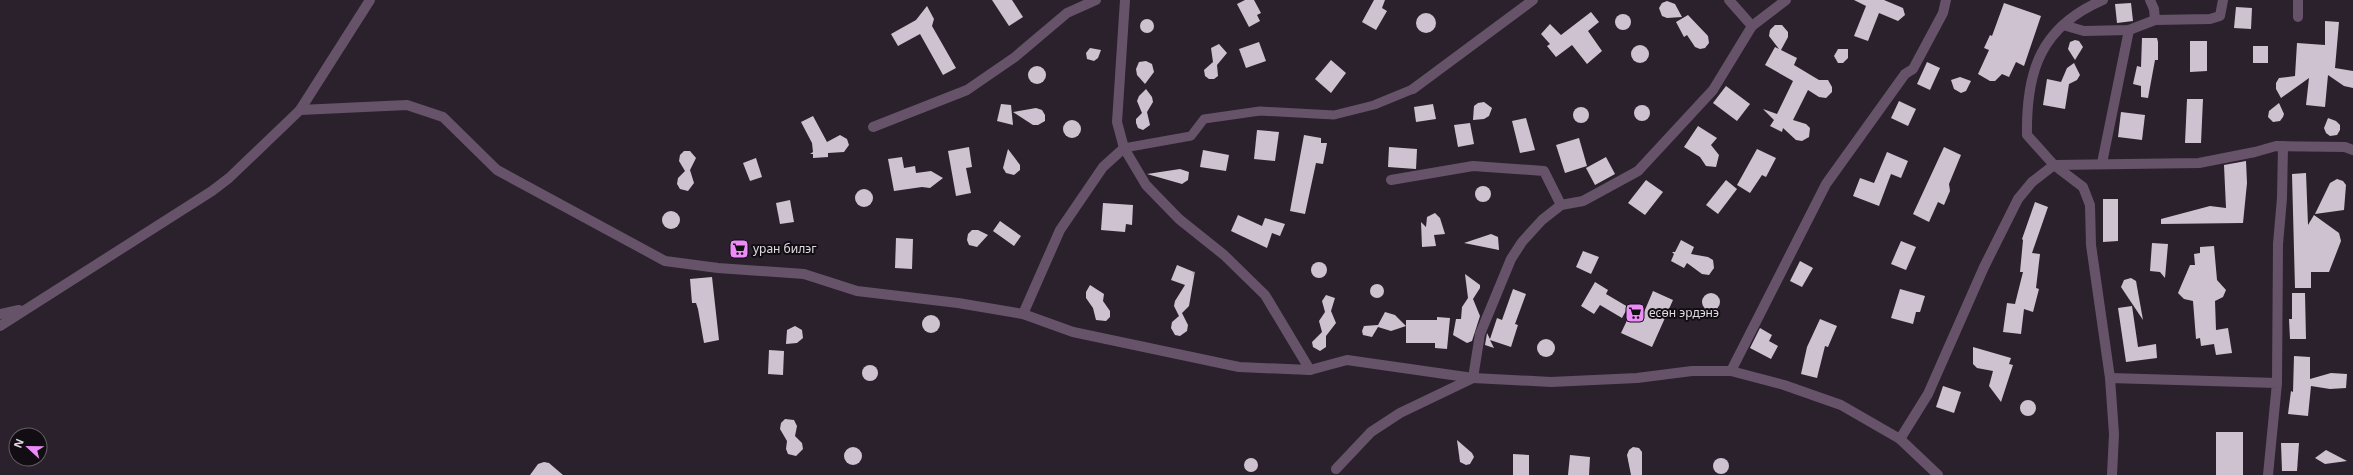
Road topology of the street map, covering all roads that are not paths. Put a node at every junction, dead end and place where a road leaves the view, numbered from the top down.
1 (370, 0) edge
2 (1096, 0) edge
3 (1125, 0) edge
4 (1533, 0) edge
5 (1729, 0) edge
6 (1786, 0) edge
7 (1946, 0) edge
8 (2103, 0) edge
9 (2150, 0) edge
10 (2223, 0) edge
11 (2298, 0) edge
12 (2298, 17) dead end
13 (2155, 20) junction
14 (2063, 25) junction
15 (1752, 26) junction
16 (2130, 30) junction
17 (1413, 89) joint
18 (300, 110) junction
19 (873, 127) dead end
20 (2283, 146) junction
21 (1124, 148) junction
22 (2353, 150) edge
23 (2102, 164) junction
24 (2054, 165) junction
25 (1390, 180) dead end
26 (1561, 205) junction
27 (28, 308) junction
28 (0, 314) edge
29 (1023, 314) junction
30 (0, 326) edge
31 (1310, 370) junction
32 (1731, 371) junction
33 (1473, 378) junction
34 (2110, 378) junction
35 (2277, 383) junction
36 (1900, 439) junction
37 (1336, 469) dead end
38 (1938, 475) edge
39 (2112, 475) edge
40 (2268, 475) edge

1 - 18 street
2 - 19 street
3 - 21 street
4 - 17 street
5 - 15 street
6 - 15 street
7 - 32 street
8 - 14 street
9 - 13 street
10 - 13 street
11 - 12 street
13 - 16 street
14 - 16 street
14 - 24 street
15 - 26 street
16 - 23 street
17 - 21 lane
18 - 27 street
18 - 29 street
20 - 22 street
20 - 23 street
20 - 35 street
21 - 29 street
21 - 31 street
23 - 24 street
24 - 34 street
24 - 36 street
25 - 26 street
26 - 33 street
27 - 28 street
27 - 30 street
29 - 31 street
31 - 33 street
32 - 33 street
32 - 36 street
33 - 37 street
34 - 35 street
34 - 39 street
35 - 40 street
36 - 38 street

